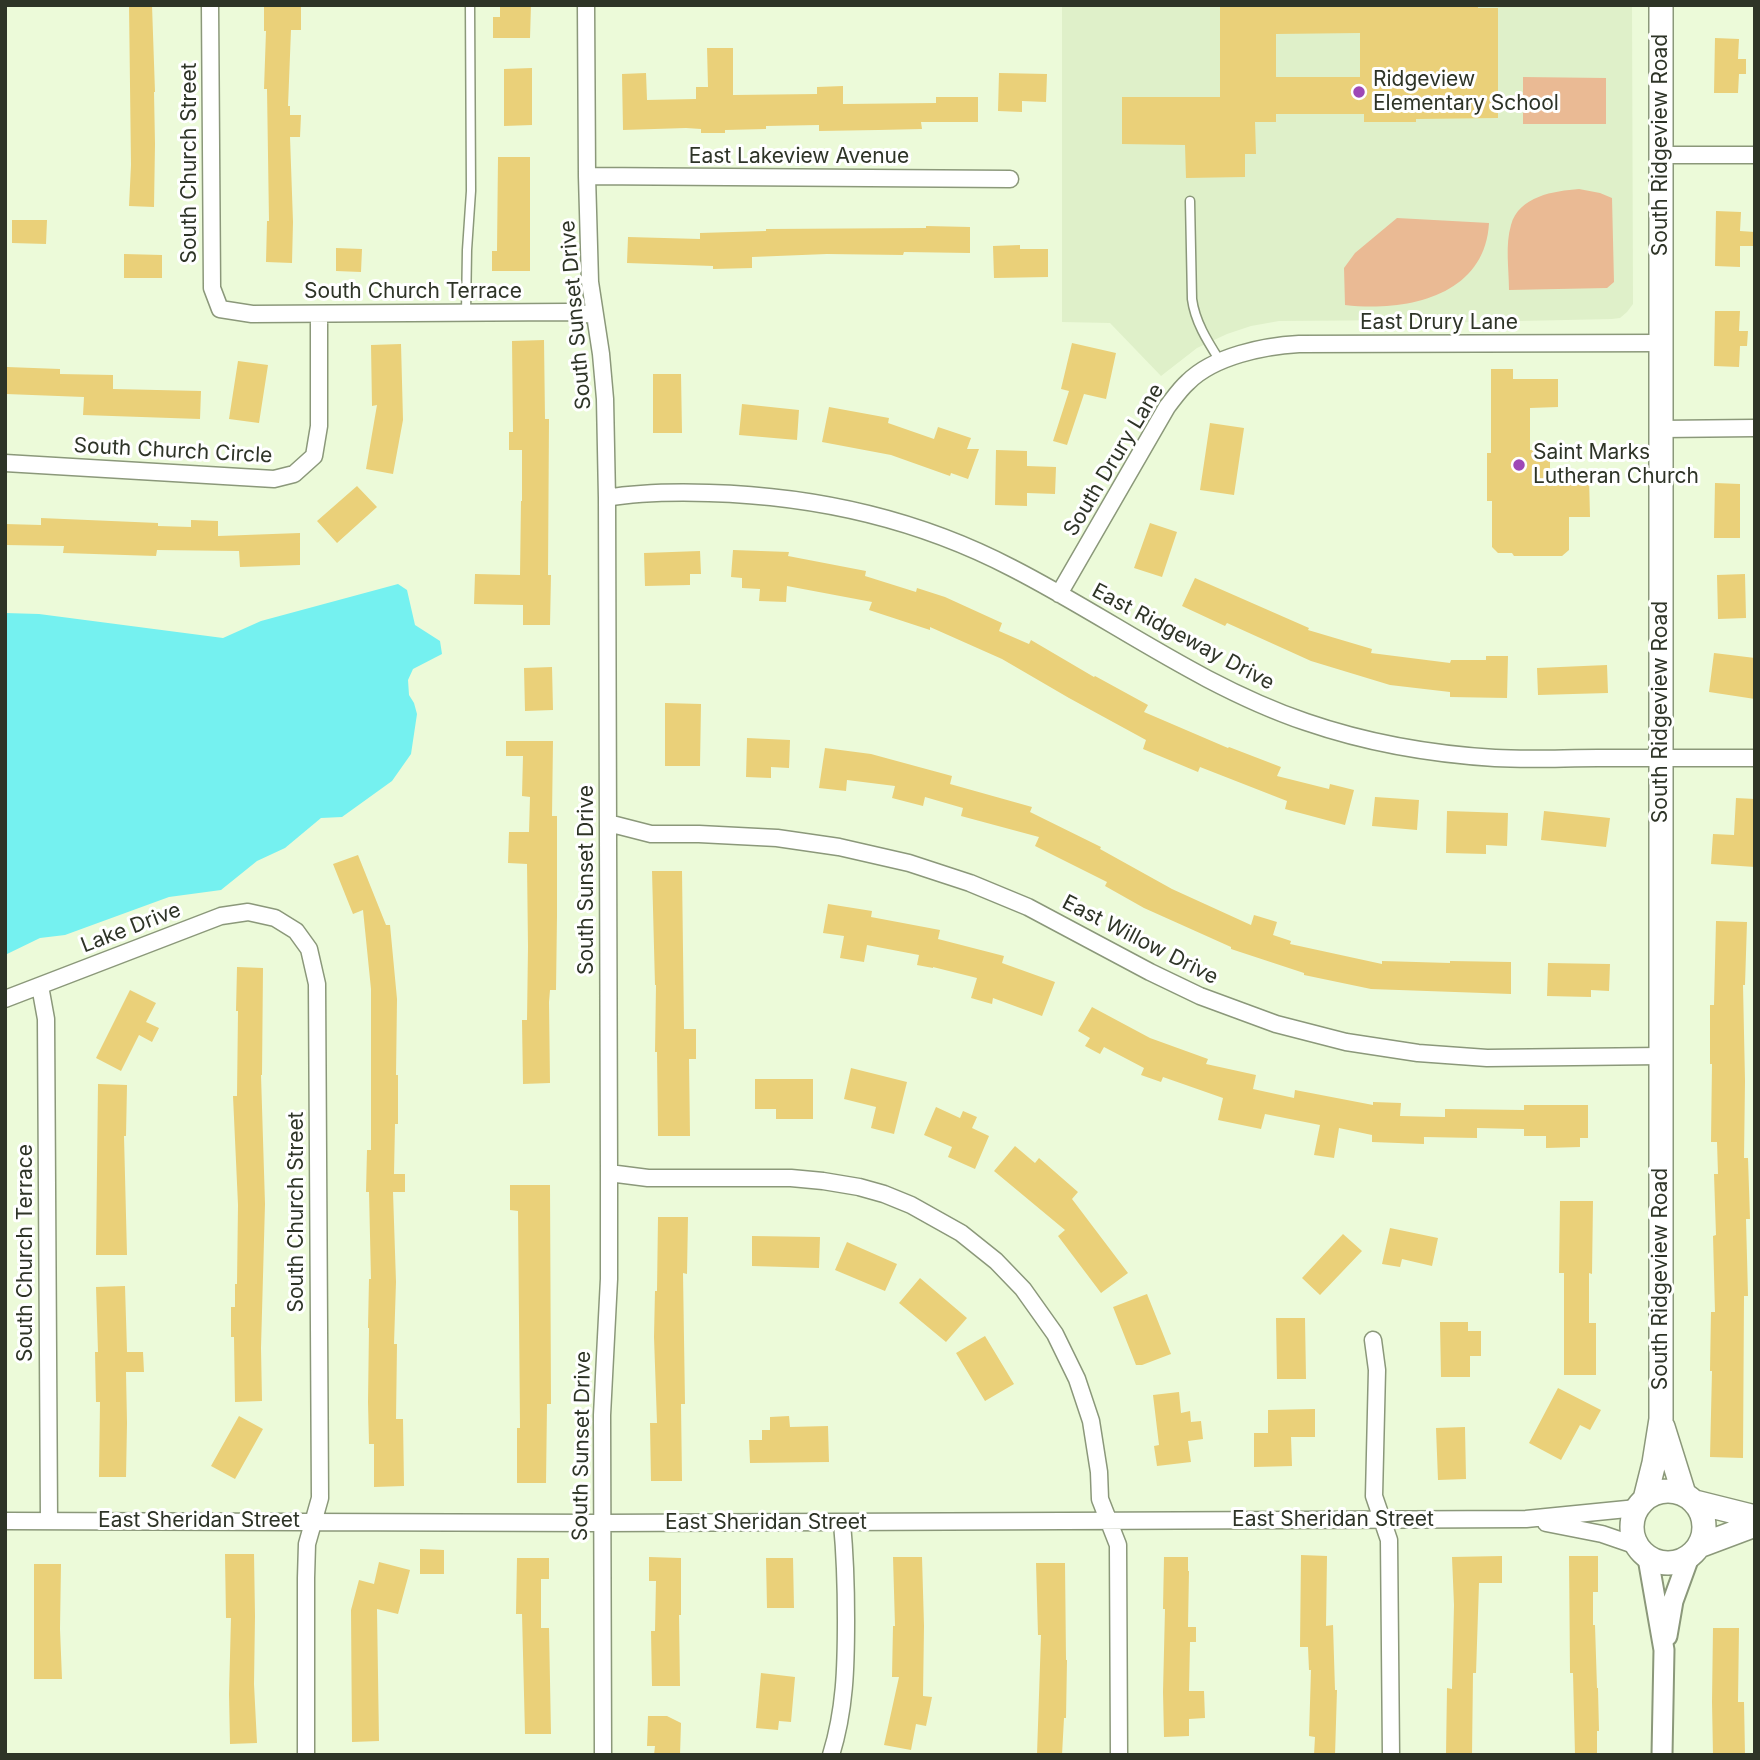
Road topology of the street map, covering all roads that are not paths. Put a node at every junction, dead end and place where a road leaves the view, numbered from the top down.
1 (210, 5) edge
2 (470, 5) edge
3 (586, 5) edge
4 (1661, 5) edge
5 (1660, 155) junction
6 (1755, 155) edge
7 (587, 176) junction
8 (1010, 179) dead end
9 (1190, 201) dead end
10 (231, 310) joint
11 (466, 313) junction
12 (319, 314) junction
13 (595, 315) junction
14 (1661, 344) junction
15 (1220, 361) junction
16 (1755, 428) edge
17 (1661, 429) junction
18 (5, 463) edge
19 (607, 498) junction
20 (1059, 594) junction
21 (1661, 758) junction
22 (1755, 758) edge
23 (608, 822) junction
24 (275, 918) joint
25 (40, 986) junction
26 (5, 999) edge
27 (1661, 1056) junction
28 (609, 1173) junction
29 (1373, 1340) dead end
30 (1661, 1419) junction
31 (1689, 1498) junction
32 (1641, 1504) junction
33 (1755, 1517) edge
34 (1526, 1519) junction
35 (49, 1520) junction
36 (1383, 1520) junction
37 (5, 1521) edge
38 (1109, 1521) junction
39 (313, 1522) junction
40 (601, 1523) junction
41 (842, 1523) junction
42 (1755, 1525) edge
43 (1694, 1551) junction
44 (1643, 1552) junction
45 (1664, 1650) junction
46 (306, 1755) edge
47 (603, 1755) edge
48 (831, 1755) edge
49 (1119, 1755) edge
50 (1391, 1755) edge
51 (1662, 1755) edge

1 - 10 street, South Church Street
2 - 11 lane
3 - 7 street, South Sunset Drive
4 - 5 main road, South Ridgeview Road
5 - 6 street
5 - 14 main road, South Ridgeview Road
7 - 8 street, East Lakeview Avenue
7 - 13 street, South Sunset Drive
9 - 15 lane
10 - 12 street, South Church Terrace
11 - 12 street, South Church Terrace
11 - 13 street, South Church Terrace
12 - 18 street, South Church Circle
13 - 19 street, South Sunset Drive
14 - 15 street, East Drury Lane
14 - 17 main road, South Ridgeview Road
15 - 20 street, South Drury Lane
16 - 17 street
17 - 21 main road, South Ridgeview Road
19 - 20 street, East Ridgeway Drive
19 - 23 street, South Sunset Drive
20 - 21 street, East Ridgeway Drive
21 - 22 street, East Ridgeway Drive
21 - 27 main road, South Ridgeview Road
23 - 27 street, East Willow Drive
23 - 28 street, South Sunset Drive
24 - 25 street, Lake Drive
24 - 39 street, South Church Street
25 - 26 street, Lake Drive
25 - 35 street, South Church Terrace
27 - 30 main road, South Ridgeview Road
28 - 38 street
28 - 40 street, South Sunset Drive
29 - 36 street
30 - 31 main road, South Ridgeview Road
30 - 32 main road, South Ridgeview Road
31 - 32 main road
31 - 33 main road
31 - 43 main road
32 - 34 street, East Sheridan Street
32 - 44 main road
34 - 36 street, East Sheridan Street
34 - 44 street, East Sheridan Street
35 - 37 street, East Sheridan Street
35 - 39 street, East Sheridan Street
36 - 38 street, East Sheridan Street
36 - 50 street
38 - 41 street, East Sheridan Street
38 - 49 street
39 - 40 street, East Sheridan Street
39 - 46 street, South Church Street
40 - 41 street, East Sheridan Street
40 - 47 street, South Sunset Drive
41 - 48 street
42 - 43 main road
43 - 44 main road
43 - 45 street
44 - 45 street
45 - 51 street

